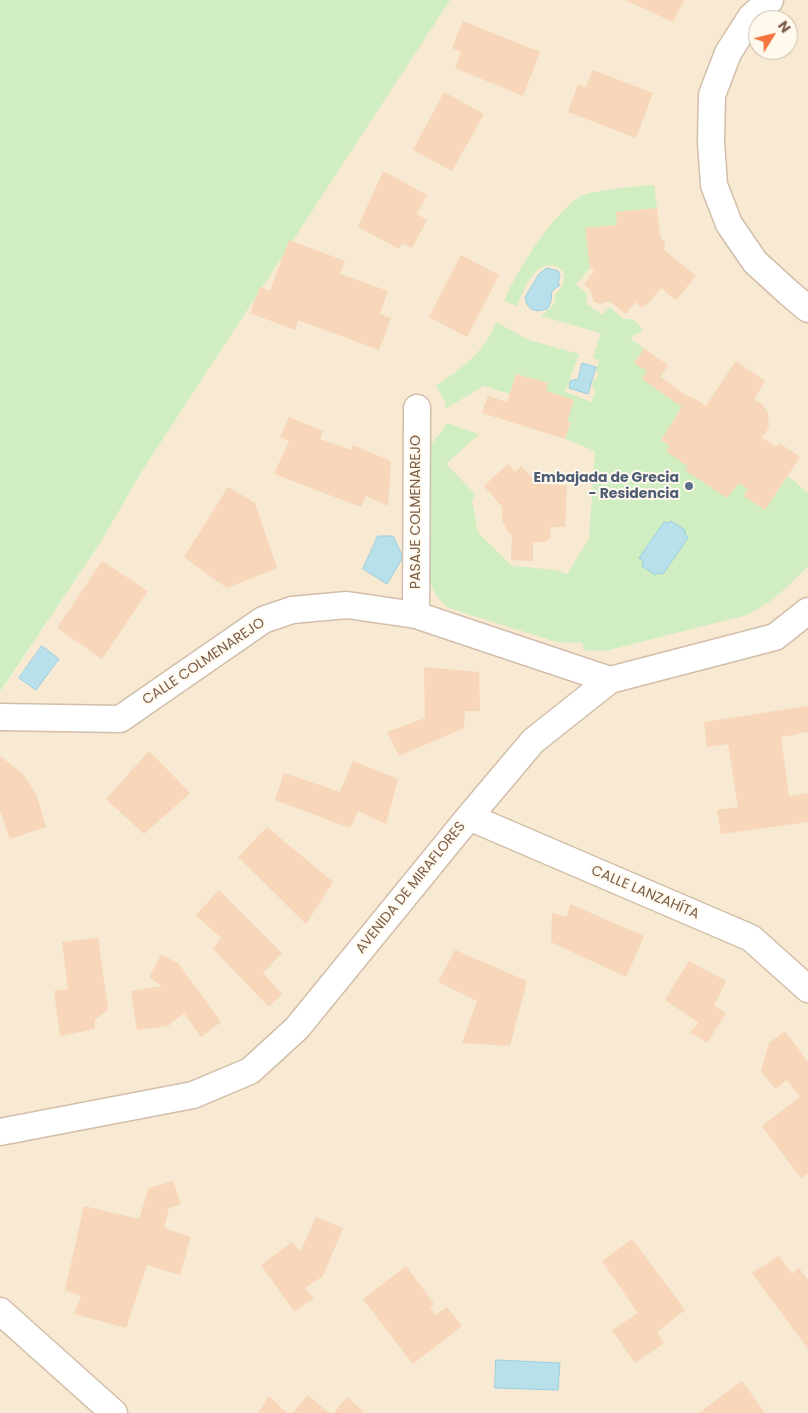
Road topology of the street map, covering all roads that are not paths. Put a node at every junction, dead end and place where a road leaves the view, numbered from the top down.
1 (770, 0) edge
2 (808, 309) edge
3 (417, 408) dead end
4 (808, 611) edge
5 (416, 616) junction
6 (808, 636) edge
7 (776, 637) junction
8 (610, 680) junction
9 (0, 716) edge
10 (469, 817) junction
11 (808, 989) edge
12 (0, 1132) edge
13 (0, 1311) edge
14 (0, 1323) edge
15 (51, 1356) junction
16 (114, 1413) edge

1 - 2 street
3 - 5 street, PASAJE COLMENAREJO
4 - 7 street, AVENIDA DE MIRAFLORES
5 - 8 street, CALLE COLMENAREJO
5 - 9 street, CALLE COLMENAREJO
6 - 7 street
7 - 8 street, AVENIDA DE MIRAFLORES
8 - 10 street, AVENIDA DE MIRAFLORES
10 - 11 street, CALLE LANZAHÍTA
10 - 12 street, AVENIDA DE MIRAFLORES
13 - 15 street
14 - 15 street
15 - 16 street

